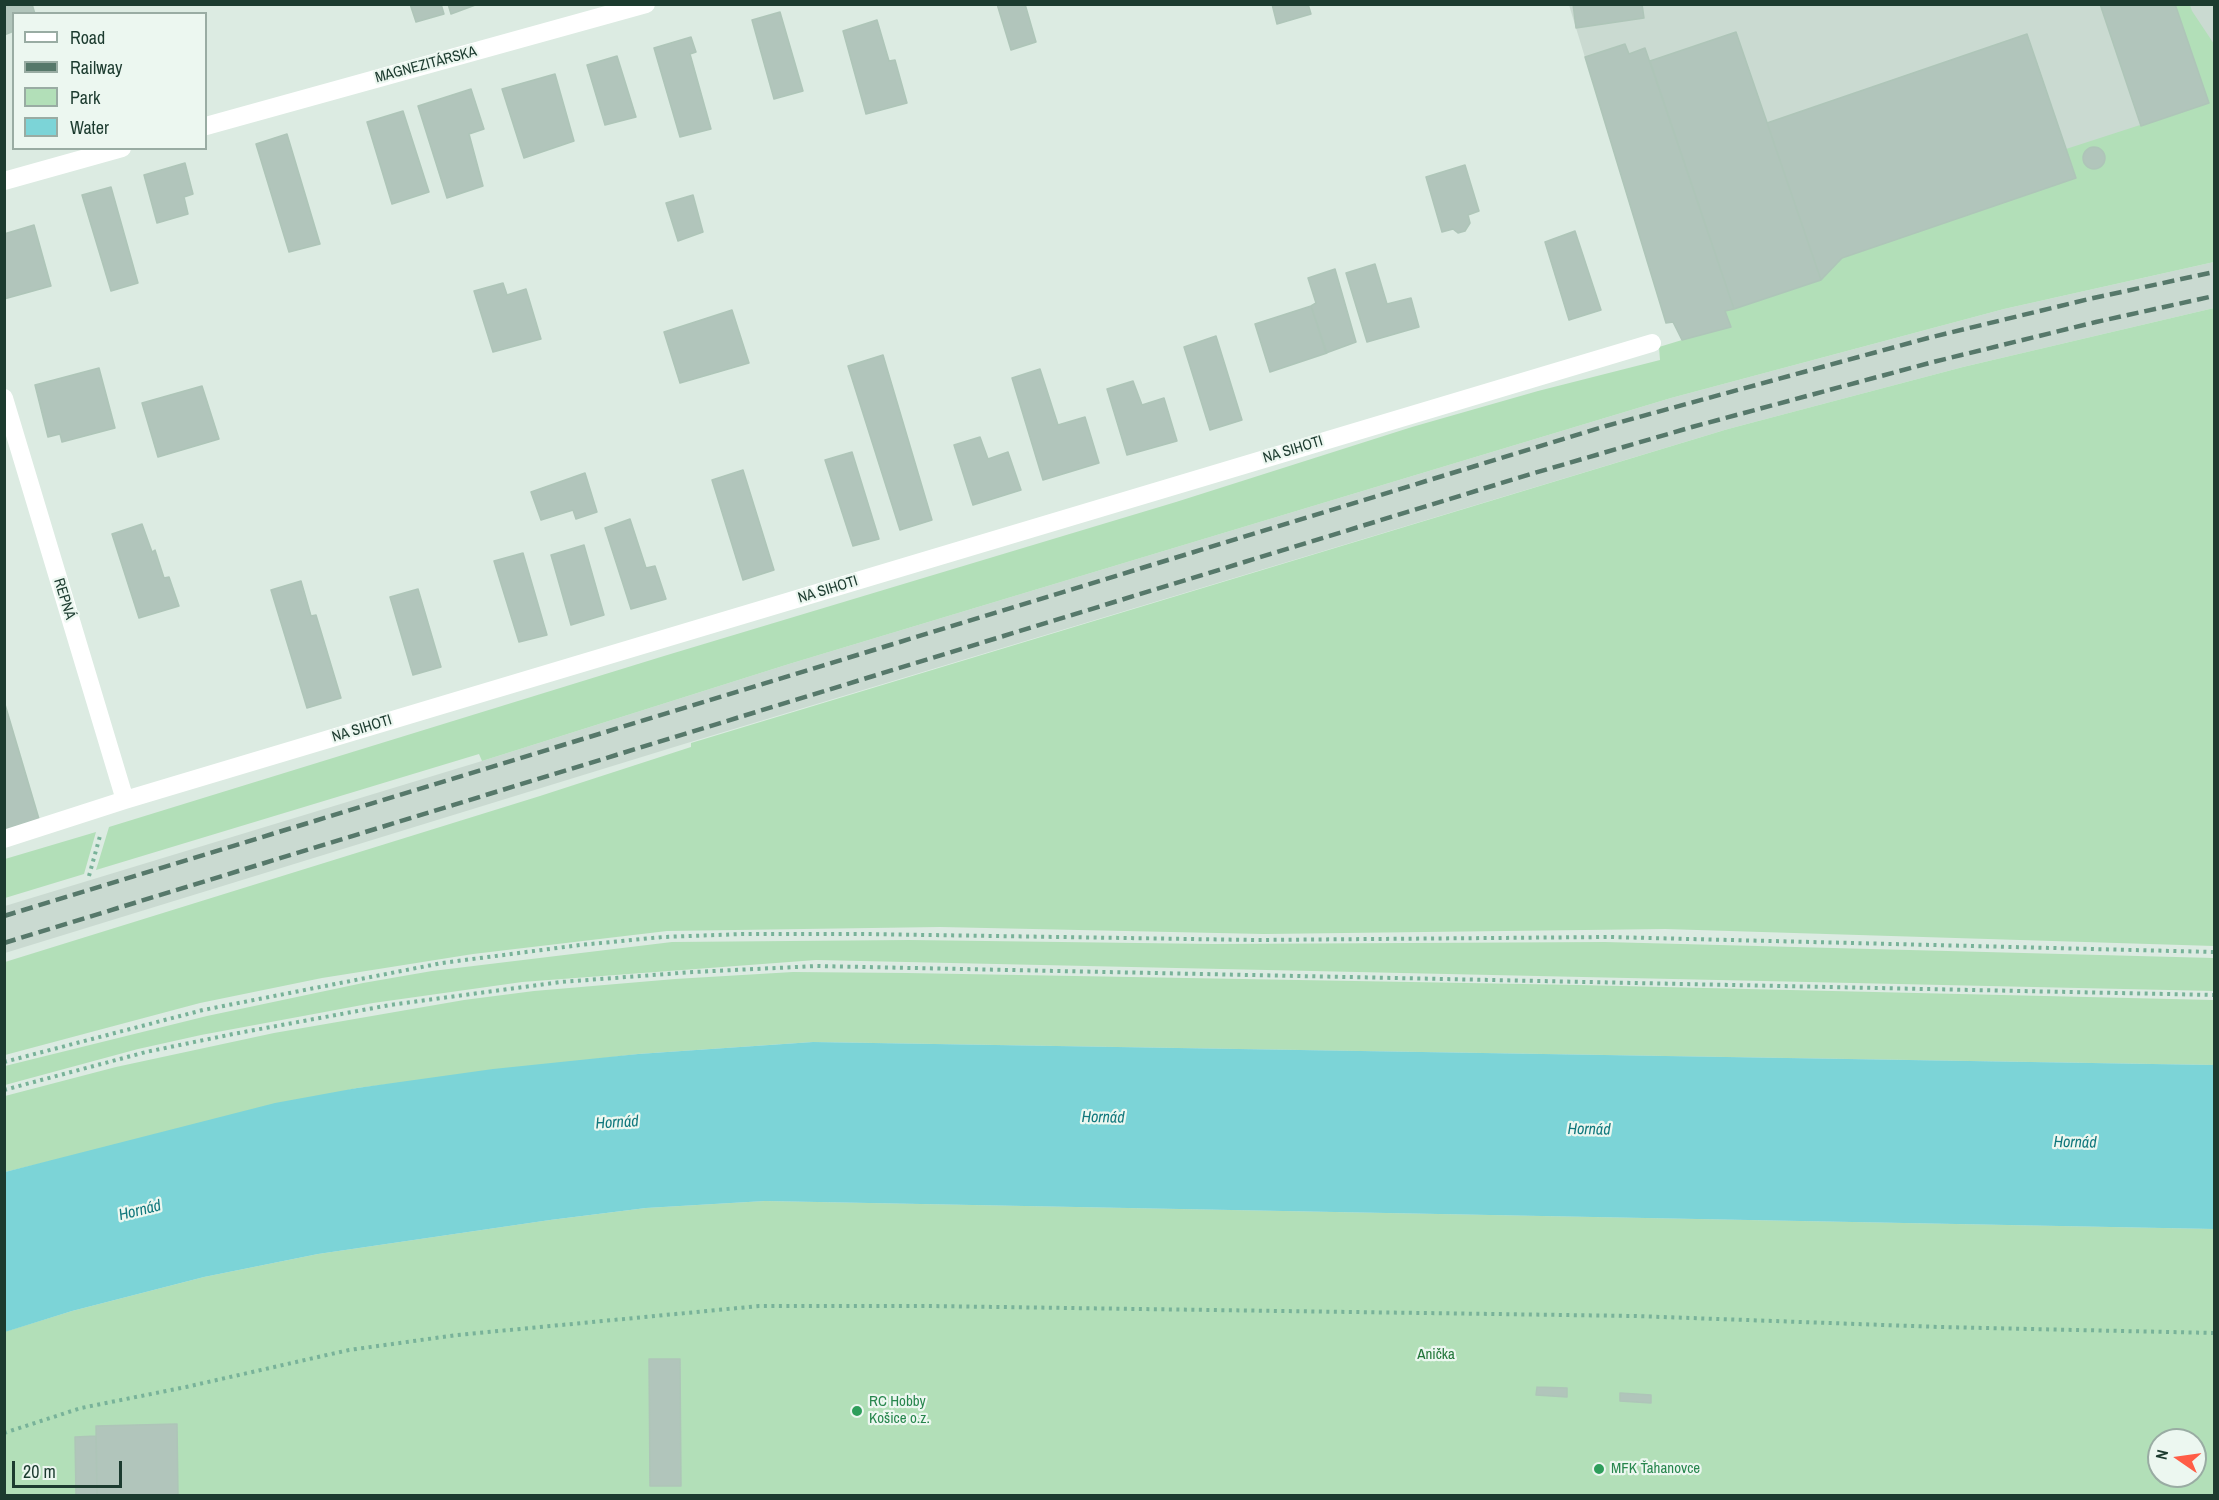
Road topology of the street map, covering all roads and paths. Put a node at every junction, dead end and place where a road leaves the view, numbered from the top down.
1 (646, 4) edge
2 (207, 126) edge
3 (115, 150) edge
4 (4, 181) edge
5 (1652, 343) dead end
6 (4, 398) edge
7 (125, 800) junction
8 (102, 831) dead end
9 (4, 839) edge
10 (89, 876) dead end
11 (2214, 952) edge
12 (2214, 994) edge
13 (4, 1062) edge
14 (4, 1090) edge
15 (2214, 1333) edge
16 (4, 1433) edge

1 - 2 street, MAGNEZITÁRSKA
3 - 4 street
5 - 7 street, NA SIHOTI
6 - 7 street, REPNÁ
7 - 9 street, NA SIHOTI
8 - 10 path
11 - 13 path
12 - 14 path
15 - 16 path

